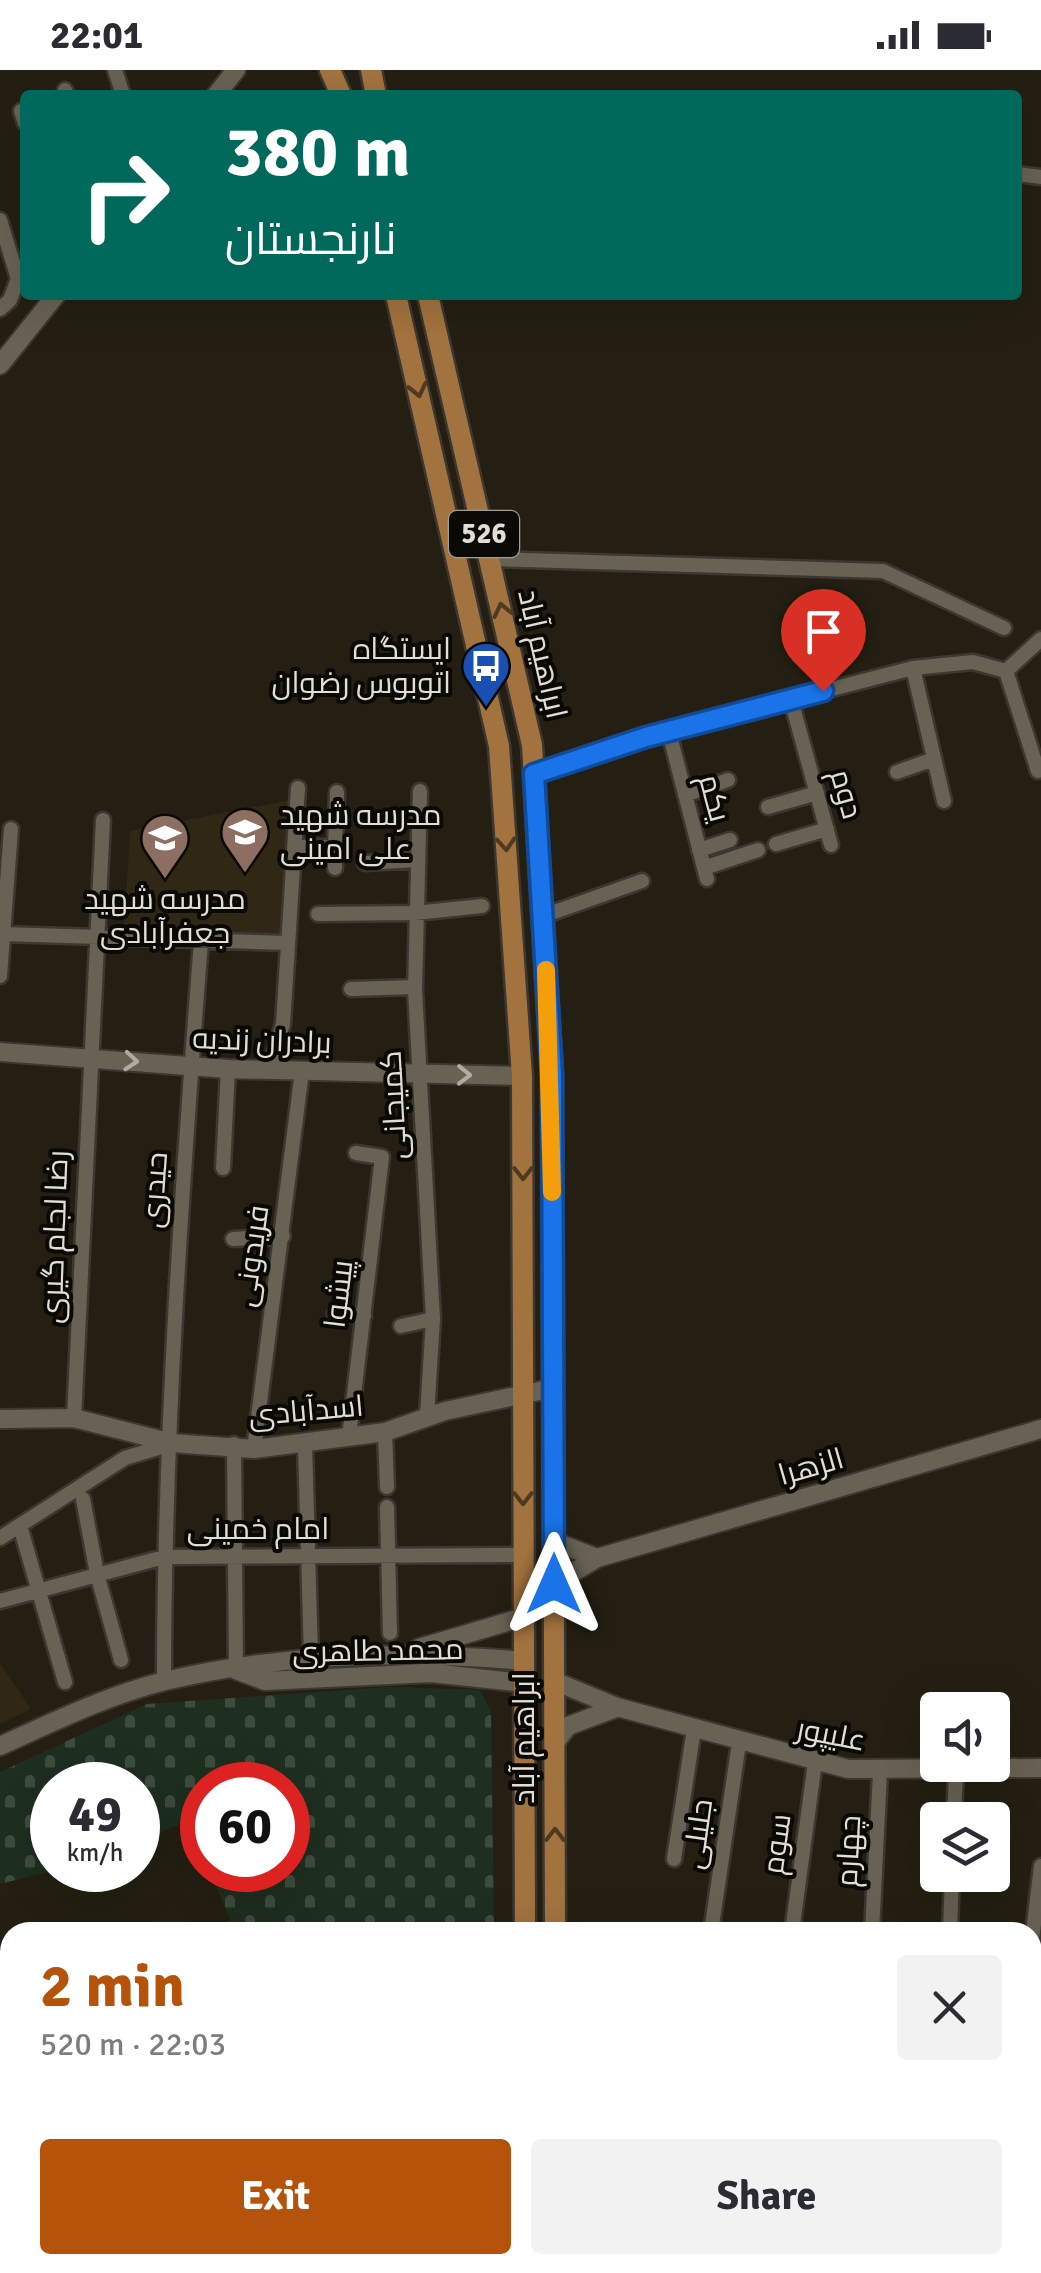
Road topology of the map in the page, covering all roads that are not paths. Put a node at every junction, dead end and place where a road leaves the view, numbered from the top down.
1 (236, 70) edge
2 (220, 90) edge
3 (0, 220) edge
4 (20, 269) edge
5 (20, 282) edge
6 (52, 300) edge
7 (397, 300) edge
8 (429, 300) edge
9 (0, 309) edge
10 (0, 365) edge
11 (490, 559) junction
12 (1004, 628) dead end
13 (1041, 638) edge
14 (912, 668) junction
15 (1006, 671) junction
16 (791, 700) junction
17 (668, 732) junction
18 (934, 759) junction
19 (1038, 771) dead end
20 (897, 772) dead end
21 (534, 774) junction
22 (728, 780) dead end
23 (298, 788) dead end
24 (420, 791) dead end
25 (337, 792) dead end
26 (817, 794) junction
27 (685, 795) junction
28 (944, 800) dead end
29 (768, 807) dead end
30 (103, 820) dead end
31 (11, 830) dead end
32 (730, 840) dead end
33 (776, 844) dead end
34 (295, 847) junction
35 (335, 847) junction
36 (699, 850) junction
37 (758, 850) dead end
38 (417, 860) junction
39 (364, 863) dead end
40 (335, 868) dead end
41 (642, 881) dead end
42 (482, 906) dead end
43 (415, 913) junction
44 (318, 914) dead end
45 (543, 916) junction
46 (3, 934) junction
47 (97, 937) junction
48 (201, 940) junction
49 (287, 943) junction
50 (0, 976) edge
51 (415, 987) junction
52 (351, 989) dead end
53 (0, 1052) edge
54 (90, 1058) junction
55 (192, 1066) junction
56 (228, 1069) junction
57 (269, 1071) junction
58 (302, 1071) junction
59 (420, 1074) junction
60 (522, 1076) junction
61 (356, 1153) dead end
62 (223, 1168) dead end
63 (283, 1236) junction
64 (233, 1239) dead end
65 (336, 1314) dead end
66 (364, 1316) junction
67 (432, 1319) junction
68 (401, 1326) dead end
69 (553, 1388) junction
70 (523, 1397) junction
71 (427, 1416) junction
72 (74, 1418) junction
73 (0, 1420) edge
74 (1041, 1429) edge
75 (385, 1432) junction
76 (349, 1437) junction
77 (172, 1443) junction
78 (234, 1444) junction
79 (305, 1445) junction
80 (254, 1449) junction
81 (387, 1488) dead end
82 (82, 1499) dead end
83 (387, 1507) dead end
84 (20, 1526) junction
85 (554, 1531) junction
86 (0, 1538) edge
87 (522, 1555) junction
88 (387, 1556) junction
89 (308, 1557) junction
90 (164, 1558) junction
91 (232, 1558) junction
92 (597, 1558) junction
93 (97, 1574) junction
94 (554, 1584) junction
95 (37, 1591) junction
96 (0, 1602) edge
97 (524, 1617) junction
98 (390, 1633) dead end
99 (399, 1654) junction
100 (311, 1657) junction
101 (121, 1660) dead end
102 (524, 1660) junction
103 (236, 1670) junction
104 (554, 1681) junction
105 (65, 1682) dead end
106 (164, 1682) junction
107 (524, 1683) junction
108 (617, 1708) junction
109 (694, 1729) junction
110 (739, 1743) junction
111 (554, 1744) junction
112 (0, 1746) edge
113 (815, 1762) junction
114 (1041, 1768) edge
115 (1010, 1769) edge
116 (920, 1771) edge
117 (880, 1772) junction
118 (674, 1859) dead end
119 (1041, 1866) edge
120 (951, 1892) edge
121 (525, 1922) edge
122 (555, 1922) edge
123 (712, 1922) edge
124 (793, 1922) edge
125 (872, 1922) edge
126 (950, 1922) edge
127 (1034, 1922) edge

1 - 2 street
3 - 4 street
5 - 9 street
6 - 10 street
7 -> 60 main road, ابراهیم آباد / 526
8 - 11 main road, ابراهیم آباد / 526
11 - 12 street
21 -> 11 main road, ابراهیم آباد / 526
13 - 15 street
14 - 15 street
14 - 16 street
14 - 18 street
15 - 19 street
16 - 17 street
16 - 26 street, دوم
17 - 21 street
17 - 27 street, یکم
18 - 20 street
18 - 28 street
21 - 45 main road, ابراهیم آباد / 526
22 - 27 street
23 - 34 street
24 - 38 street, کمیجانی
25 - 35 street
26 - 29 street
26 - 33 street, دوم
27 - 36 street, یکم
30 - 47 street, رضا لجام گیری
31 - 46 street
32 - 36 street
34 - 35 street
34 - 49 street
35 - 40 street
36 - 37 street, یکم
38 - 39 street
38 - 43 street, کمیجانی
41 - 45 street
42 - 43 street
43 - 44 street
43 - 51 street, کمیجانی
45 - 69 main road, ابراهیم آباد / 526
46 - 47 street
46 - 50 street
47 - 48 street
47 - 54 street, رضا لجام گیری
48 - 49 street
48 - 55 street, حیدری
49 - 57 street
51 - 52 street
51 - 59 street, کمیجانی
53 - 54 street, برادران زندیه
54 -> 55 street, برادران زندیه
54 - 72 street, رضا لجام گیری
55 - 56 street, برادران زندیه
55 - 77 street, حیدری
56 - 57 street, برادران زندیه
56 - 62 street
57 - 58 street, برادران زندیه
58 - 59 street, برادران زندیه
58 - 63 street, فریدونی
59 -> 60 street, برادران زندیه
59 - 67 street, کمیجانی
60 -> 70 main road, ابراهیم آباد / 526
61 - 66 street, پیشوا
63 - 64 street
63 - 80 street, فریدونی
65 - 66 street
66 - 76 street, پیشوا
67 - 68 street
67 - 71 street, کمیجانی
69 - 70 street, اسدآبادی
69 - 85 main road, ابراهیم آباد / 526
70 - 71 street, اسدآبادی
70 -> 87 main road, ابراهیم آباد / 526
71 - 75 street, اسدآبادی
72 - 73 street, اسدآبادی
72 - 77 street, اسدآبادی
74 - 92 street, الزهرا
75 - 76 street, اسدآبادی
75 - 81 street
76 - 79 street, اسدآبادی
77 - 78 street, اسدآبادی
77 - 84 street
77 - 90 street, حیدری
78 - 80 street, اسدآبادی
78 - 91 street
79 - 80 street, اسدآبادی
79 - 89 street
82 - 93 street
83 - 88 street
84 - 86 street
84 - 95 street
85 - 92 street
85 - 94 main road, ابراهیم آباد / 526
87 - 88 street, امام خمینی
87 - 97 main road, ابراهیم آباد / 526
88 - 89 street, امام خمینی
88 - 98 street
89 - 91 street, امام خمینی
89 - 100 street
90 - 91 street, امام خمینی
90 - 93 street, امام خمینی
90 - 106 street, حیدری
91 - 103 street
92 - 94 street, الزهرا
93 - 95 street, امام خمینی
93 - 101 street
94 - 104 main road, ابراهیم آباد / 526
95 - 96 street, امام خمینی
95 - 105 street
97 - 99 street
97 - 102 main road, ابراهیم آباد / 526
99 - 100 street, محمد طاهری
99 - 102 street, محمد طاهری
100 - 103 street, محمد طاهری
102 - 107 main road, ابراهیم آباد / 526
103 - 106 street, محمد طاهری
103 - 107 street, محمد طاهری
104 - 108 street, علیپور
104 - 111 main road, ابراهیم آباد / 526
106 - 112 street, محمد طاهری
107 - 121 main road, ابراهیم آباد / 526
108 - 109 street, علیپور
108 - 111 street
109 - 110 street, علیپور
109 - 118 street
110 - 113 street, علیپور
110 - 123 street, جلیلی
122 -> 111 main road, ابراهیم آباد / 526
113 - 117 street, علیپور
113 - 124 street, سوم
114 - 115 street, علیپور
116 - 117 street, علیپور
117 - 125 street, چهارم
119 - 127 street
120 - 126 street

